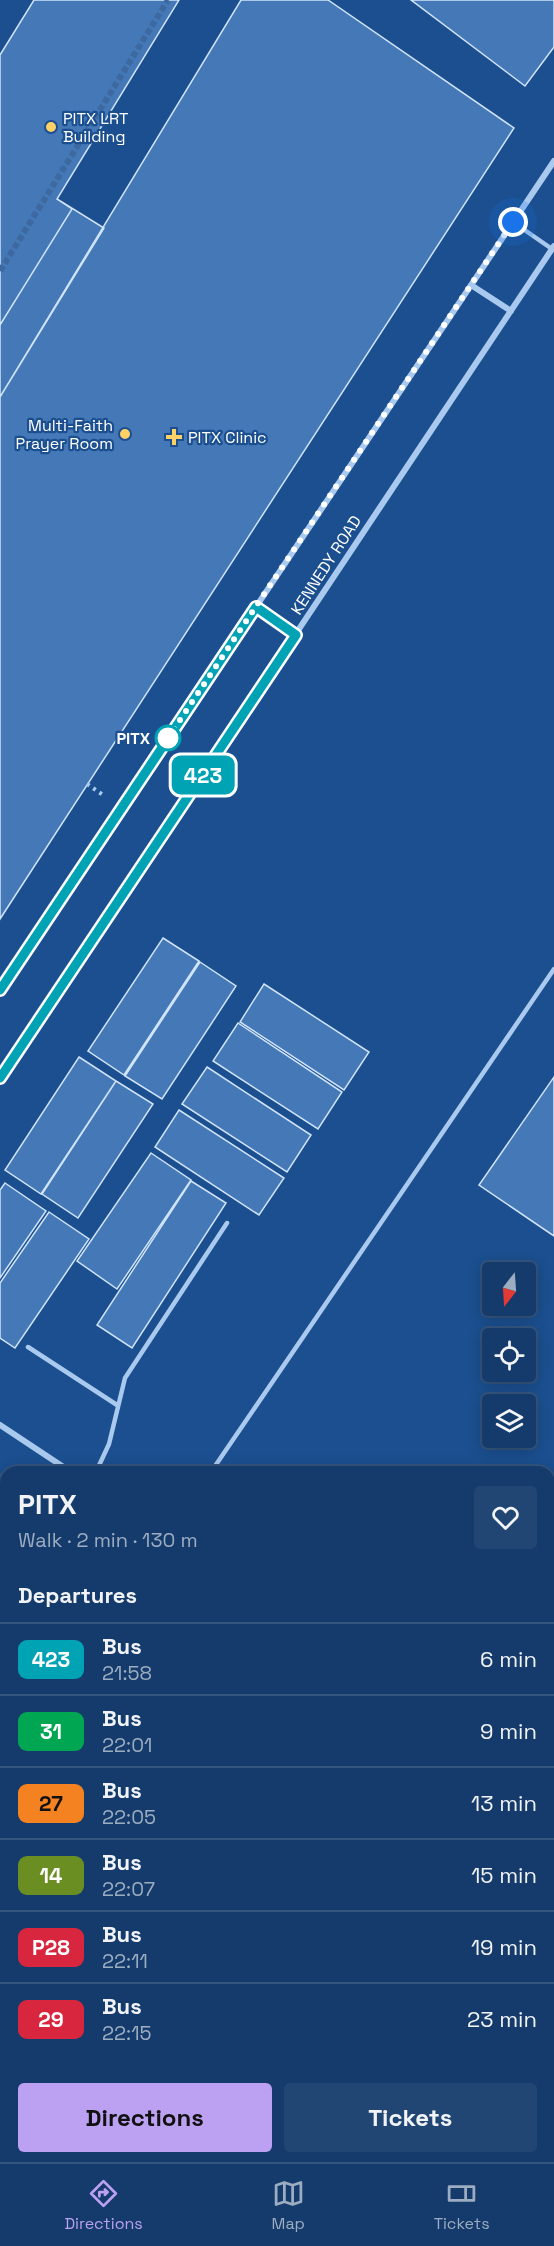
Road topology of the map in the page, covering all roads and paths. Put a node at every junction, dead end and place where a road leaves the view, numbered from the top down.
1 (554, 161) edge
2 (513, 222) junction
3 (553, 247) edge
4 (471, 285) junction
5 (511, 311) junction
6 (256, 607) junction
7 (296, 635) junction
8 (87, 784) dead end
9 (103, 795) dead end
10 (554, 969) edge
11 (0, 990) edge
12 (0, 1078) edge
13 (227, 1223) dead end
14 (28, 1347) dead end
15 (117, 1405) junction
16 (0, 1425) edge
17 (62, 1466) edge
18 (99, 1466) edge
19 (215, 1466) edge

1 - 2 street, KENNEDY ROAD
2 - 3 lane
2 - 4 street, KENNEDY ROAD
3 - 5 street, KENNEDY ROAD
4 - 5 street
4 - 6 street, KENNEDY ROAD
5 - 7 street, KENNEDY ROAD
6 - 7 street
6 - 11 street, KENNEDY ROAD
7 - 12 street, KENNEDY ROAD
8 - 9 path
10 - 19 lane
13 - 15 lane
14 - 15 lane
15 - 18 lane
16 - 17 street

